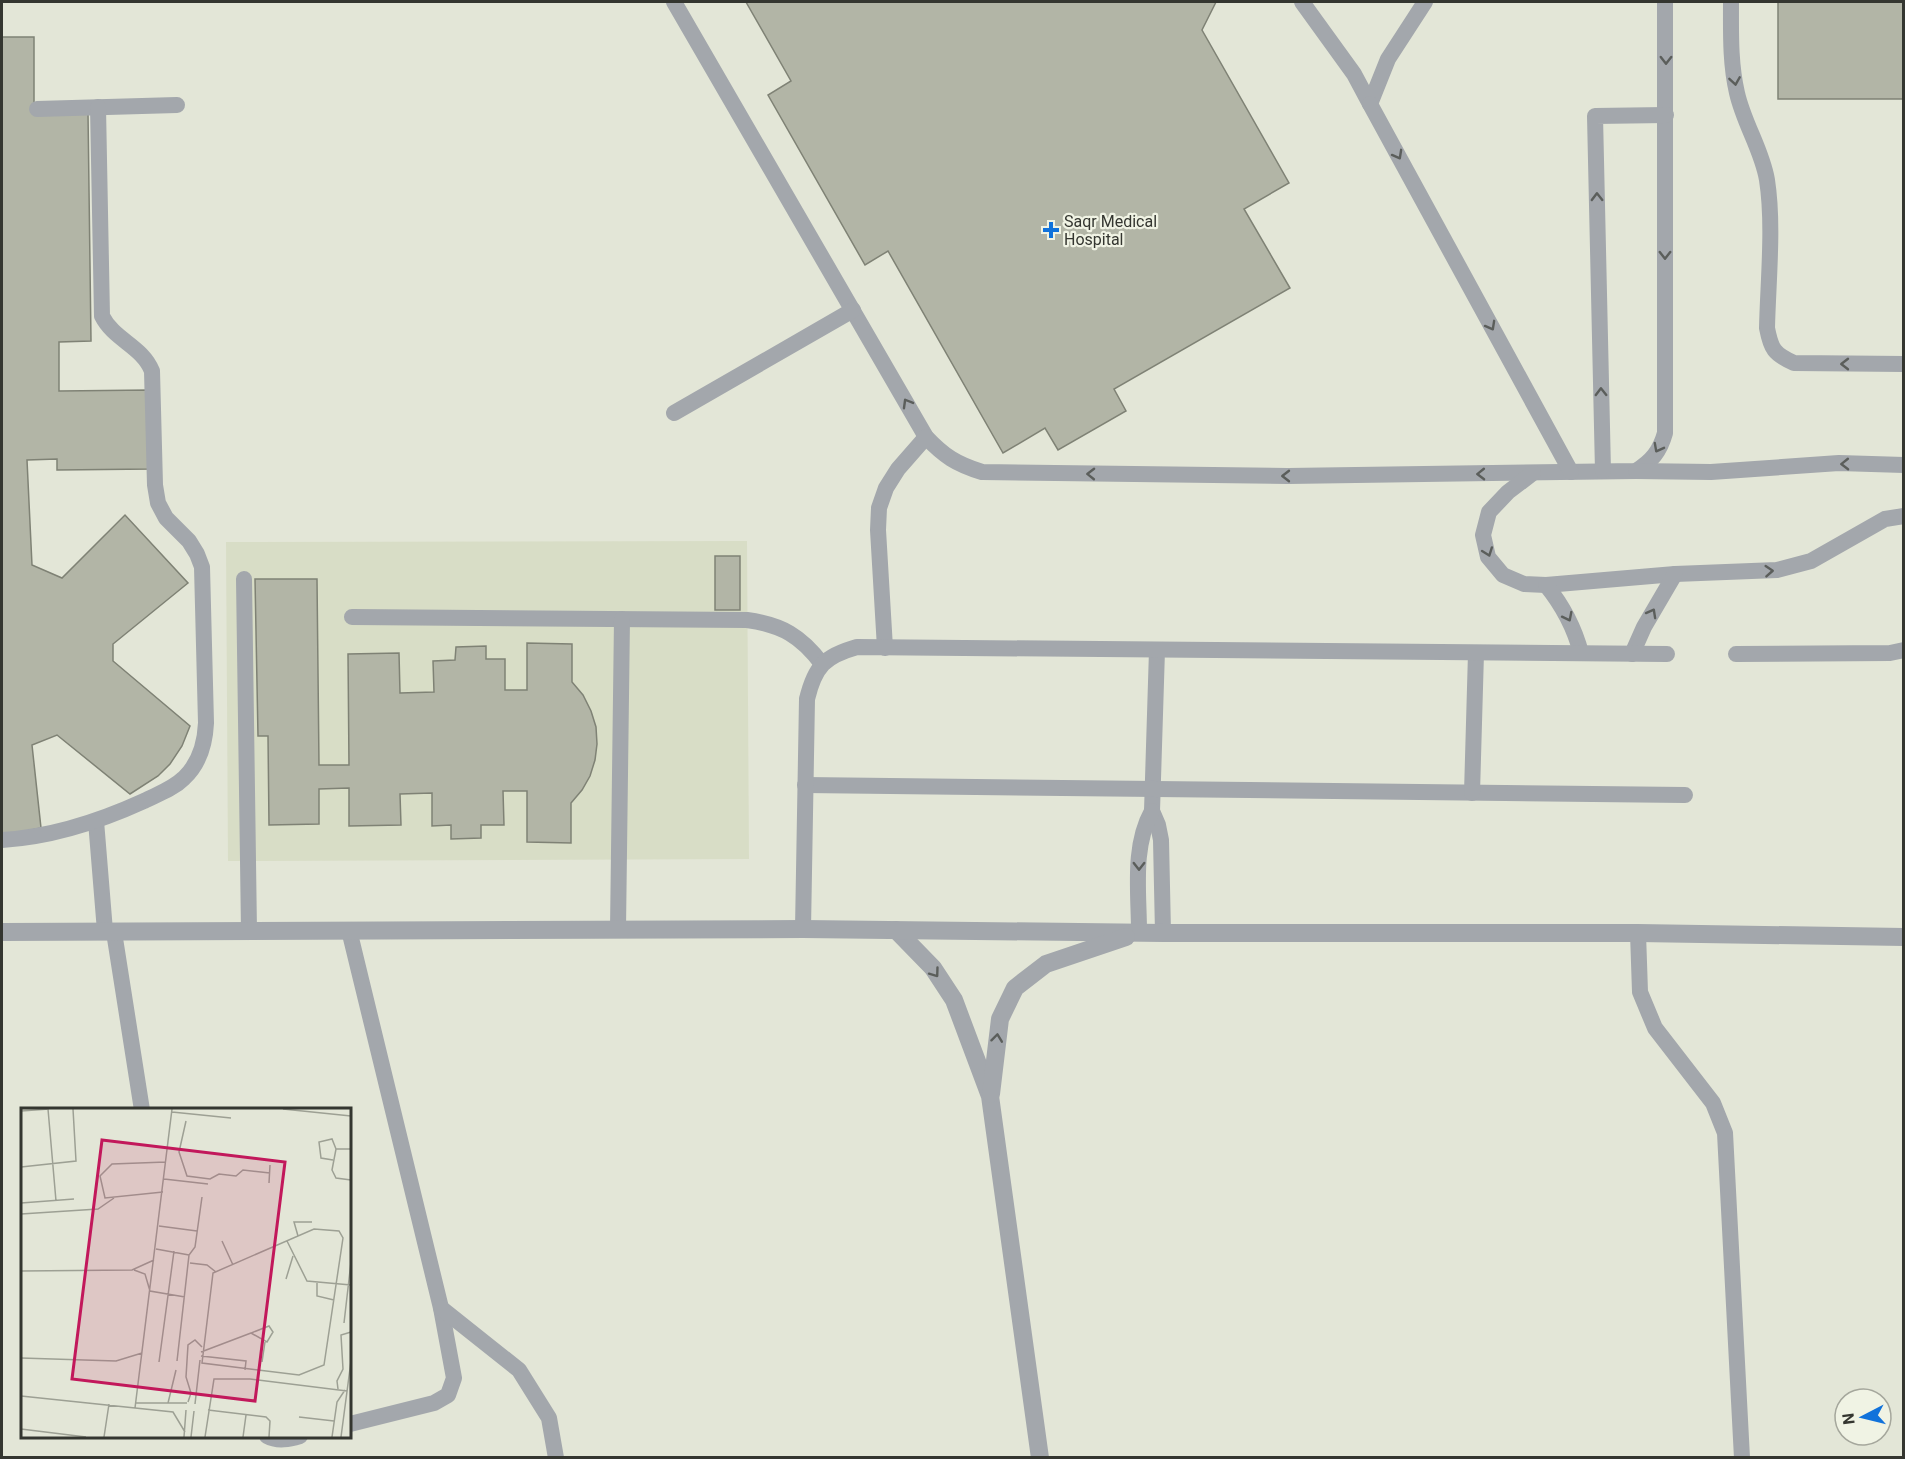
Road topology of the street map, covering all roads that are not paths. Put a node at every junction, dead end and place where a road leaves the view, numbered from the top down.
1 (674, 2) edge
2 (1302, 2) edge
3 (1425, 2) edge
4 (1665, 2) edge
5 (1731, 2) edge
6 (1370, 104) junction
7 (177, 105) dead end
8 (98, 107) junction
9 (37, 109) dead end
10 (1666, 115) junction
11 (853, 310) junction
12 (1904, 364) edge
13 (674, 413) dead end
14 (926, 437) junction
15 (1904, 465) edge
16 (1603, 471) junction
17 (1636, 471) junction
18 (1570, 472) junction
19 (1533, 474) junction
20 (1904, 516) edge
21 (1675, 574) junction
22 (244, 579) dead end
23 (1546, 585) junction
24 (352, 617) dead end
25 (622, 619) junction
26 (885, 648) junction
27 (1157, 650) junction
28 (1476, 652) junction
29 (1581, 653) junction
30 (1899, 653) edge
31 (1632, 654) junction
32 (1668, 654) dead end
33 (1736, 654) dead end
34 (822, 664) junction
35 (805, 785) junction
36 (1153, 789) junction
37 (1472, 793) junction
38 (1685, 795) dead end
39 (1152, 811) junction
40 (96, 821) junction
41 (2, 840) edge
42 (618, 929) junction
43 (803, 929) junction
44 (349, 930) junction
45 (896, 930) junction
46 (109, 931) junction
47 (249, 931) junction
48 (2, 932) edge
49 (1139, 932) junction
50 (1163, 933) junction
51 (1638, 933) junction
52 (1904, 937) edge
53 (990, 1096) junction
54 (142, 1108) edge
55 (441, 1308) junction
56 (351, 1424) edge
57 (269, 1438) edge
58 (296, 1438) edge
59 (556, 1458) edge
60 (1040, 1458) edge
61 (1742, 1458) edge

1 - 11 lane
2 - 6 lane
3 - 6 lane
4 -> 10 lane
5 - 12 lane
6 -> 18 lane
7 - 8 lane
8 - 9 lane
8 - 40 lane
16 -> 10 lane
10 -> 17 lane
11 - 13 lane
14 -> 11 lane
19 -> 14 lane
14 - 26 lane
15 -> 17 lane
16 - 17 lane
16 - 18 lane
18 - 19 lane
19 -> 23 lane
21 -> 20 lane
21 - 23 lane
31 -> 21 lane
22 - 47 lane
23 -> 29 lane
24 - 25 lane
25 - 34 lane
25 - 42 lane
26 - 27 lane
26 - 34 lane
27 - 28 lane
27 - 36 lane
28 - 29 lane
28 - 37 lane
29 - 31 lane
30 - 33 lane
31 - 32 lane
34 - 35 lane
35 - 36 lane
35 - 43 lane
36 - 37 lane
36 - 39 lane
37 - 38 lane
39 -> 49 lane
39 - 50 lane
40 - 41 lane
40 - 46 lane
42 - 43 street
42 - 44 street
43 - 45 street
44 - 47 street
44 - 55 lane
45 - 49 street
45 -> 53 street
46 - 47 street
46 - 48 street
46 - 54 lane
49 - 50 street
53 -> 49 street
50 - 51 street
51 - 52 street
51 - 61 lane
53 - 60 street
55 - 56 lane
55 - 59 lane
57 - 58 lane

